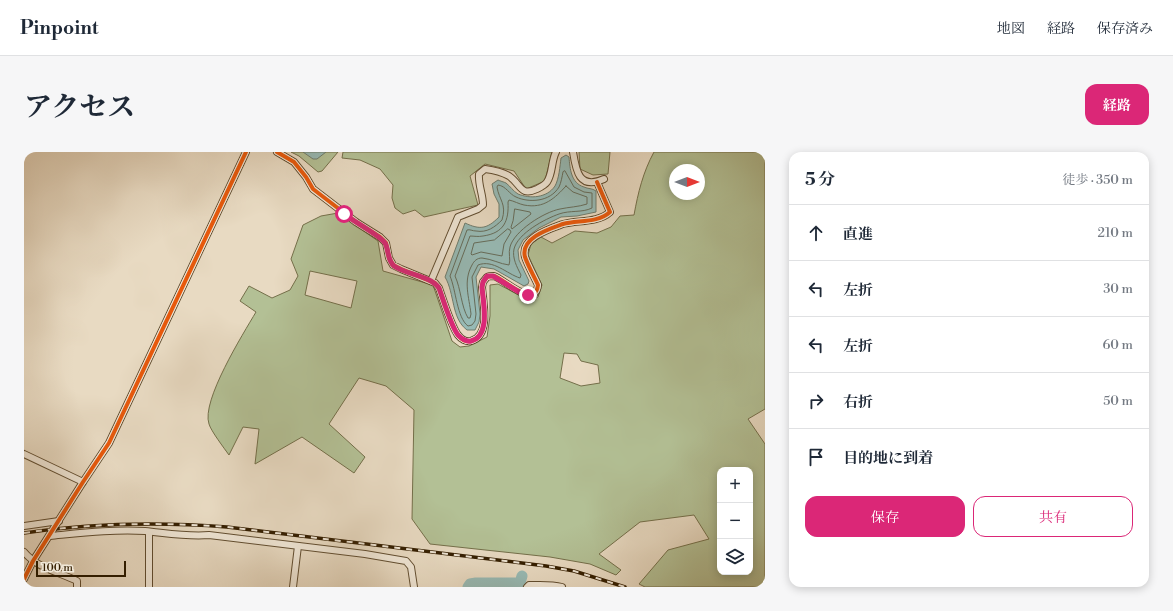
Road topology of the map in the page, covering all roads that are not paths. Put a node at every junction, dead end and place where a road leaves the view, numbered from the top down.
1 (246, 152) edge
2 (277, 152) edge
3 (556, 152) edge
4 (573, 152) edge
5 (604, 179) dead end
6 (597, 182) junction
7 (431, 281) junction
8 (24, 454) edge
9 (83, 482) junction
10 (59, 521) junction
11 (24, 526) edge
12 (149, 532) junction
13 (50, 536) junction
14 (298, 546) junction
15 (24, 552) edge
16 (33, 561) junction
17 (24, 579) edge
18 (75, 580) junction
19 (74, 587) edge
20 (77, 587) edge
21 (149, 587) edge
22 (293, 587) edge
23 (414, 587) edge
24 (527, 587) edge
25 (562, 587) edge

1 - 9 street
2 - 7 street
3 - 7 street
4 - 6 street
5 - 6 street
6 - 7 street
8 - 9 street
9 - 10 street
10 - 11 street
10 - 13 street
12 - 13 street
12 - 14 street
12 - 21 street
13 - 16 street
14 - 22 street
14 - 23 street
15 - 16 street
16 - 17 street
16 - 18 street
18 - 19 street
18 - 20 street
24 - 25 street

